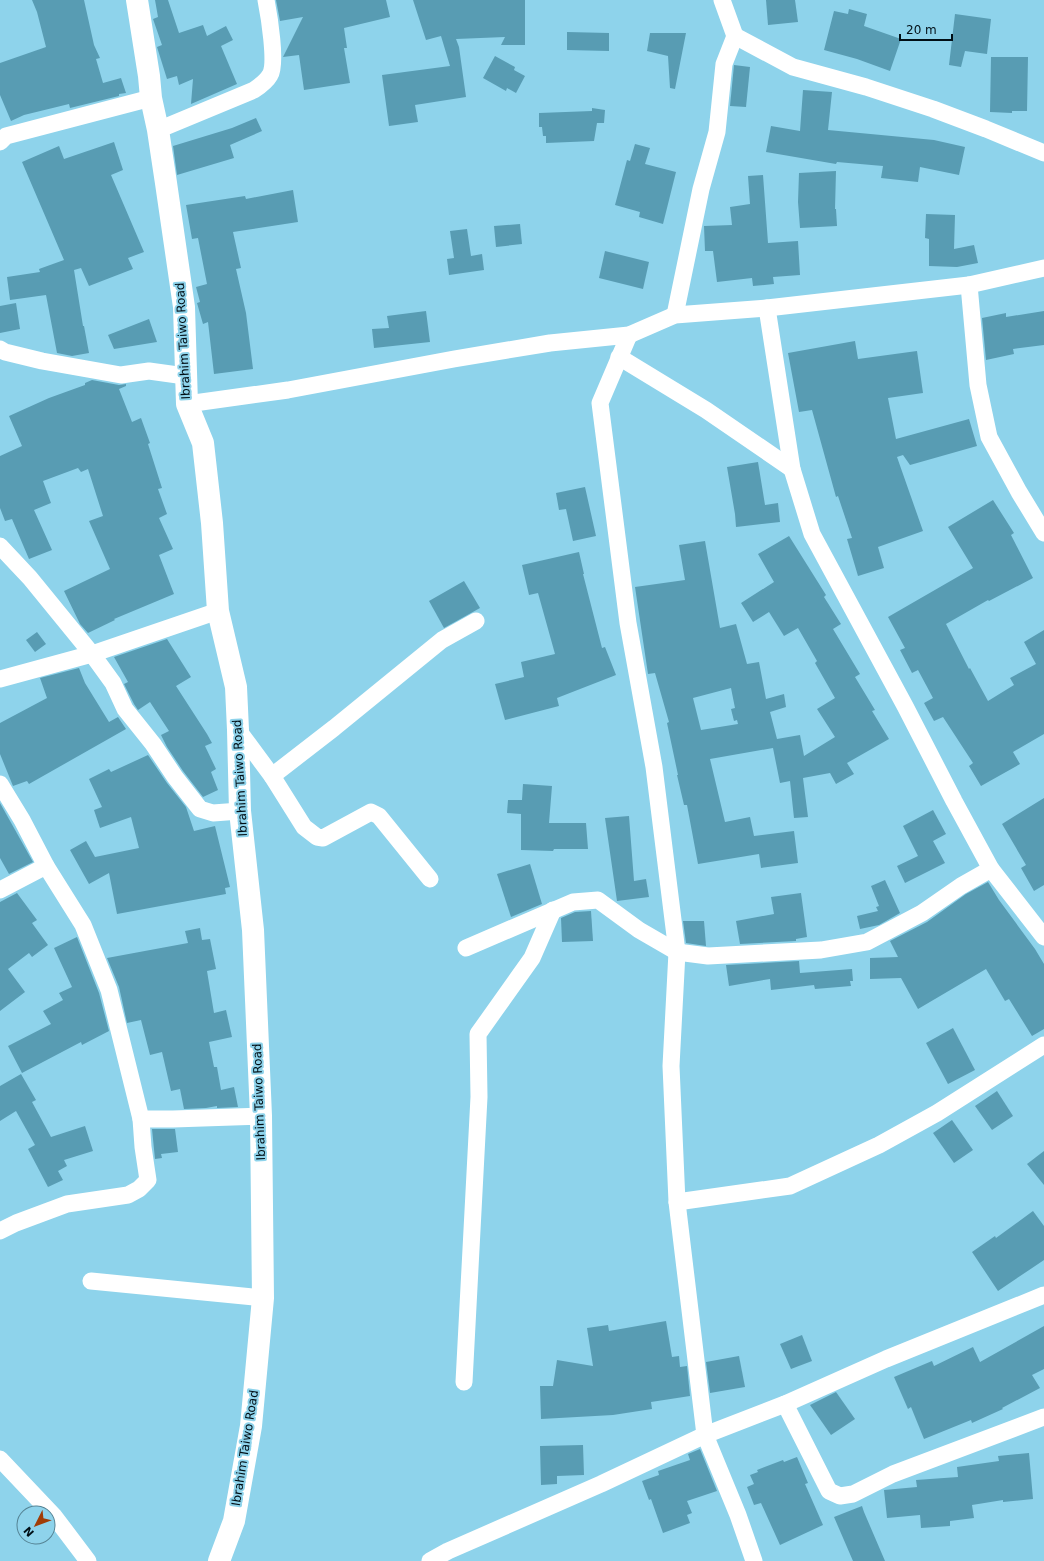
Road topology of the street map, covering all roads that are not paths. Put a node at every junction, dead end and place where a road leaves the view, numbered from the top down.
1 (137, 0) edge
2 (266, 0) edge
3 (722, 0) edge
4 (735, 36) junction
5 (151, 98) junction
6 (158, 130) junction
7 (0, 142) edge
8 (1044, 154) edge
9 (1044, 268) edge
10 (969, 285) junction
11 (767, 308) junction
12 (675, 315) junction
13 (629, 335) junction
14 (0, 349) edge
15 (619, 357) junction
16 (185, 376) junction
17 (187, 404) junction
18 (792, 469) junction
19 (1044, 533) edge
20 (0, 546) edge
21 (218, 611) junction
22 (476, 622) dead end
23 (92, 654) junction
24 (0, 679) edge
25 (238, 730) junction
26 (272, 776) junction
27 (0, 784) edge
28 (240, 811) junction
29 (46, 866) junction
30 (991, 868) junction
31 (430, 879) dead end
32 (0, 890) edge
33 (553, 910) junction
34 (1044, 937) edge
35 (466, 948) dead end
36 (677, 952) junction
37 (1044, 1045) edge
38 (261, 1116) junction
39 (141, 1118) junction
40 (677, 1202) junction
41 (0, 1231) edge
42 (91, 1281) dead end
43 (1044, 1295) edge
44 (263, 1298) junction
45 (464, 1382) dead end
46 (785, 1404) junction
47 (1044, 1417) edge
48 (705, 1435) junction
49 (0, 1459) edge
50 (88, 1561) edge
51 (219, 1561) edge
52 (430, 1561) edge
53 (754, 1561) edge

1 - 5 main road, Ibrahim Taiwo Road
2 - 6 street
3 - 4 street
4 - 8 street
4 - 12 street
5 - 6 main road, Ibrahim Taiwo Road
5 - 7 street
6 - 16 main road, Ibrahim Taiwo Road
9 - 10 street
10 - 11 street
10 - 19 street
11 - 12 street
11 - 18 street
12 - 13 street
13 - 15 street
13 - 17 street
14 - 16 street
15 - 18 street
15 - 36 street
16 - 17 main road, Ibrahim Taiwo Road
17 - 21 main road, Ibrahim Taiwo Road
18 - 30 street
20 - 23 street
21 - 23 street
21 - 25 main road, Ibrahim Taiwo Road
22 - 26 street
23 - 24 street
23 - 28 street
25 - 26 street
25 - 28 main road, Ibrahim Taiwo Road
26 - 31 street
27 - 29 street
28 - 38 main road, Ibrahim Taiwo Road
29 - 32 street
29 - 39 street
30 - 34 street
30 - 36 street
33 - 35 street
33 - 36 street
33 - 45 street
36 - 40 street
37 - 40 street
38 - 39 street
38 - 44 main road, Ibrahim Taiwo Road
39 - 41 street
40 - 48 street
42 - 44 street
43 - 46 street
44 - 51 main road, Ibrahim Taiwo Road
46 - 47 street
46 - 48 street
48 - 52 street
48 - 53 street
49 - 50 street

